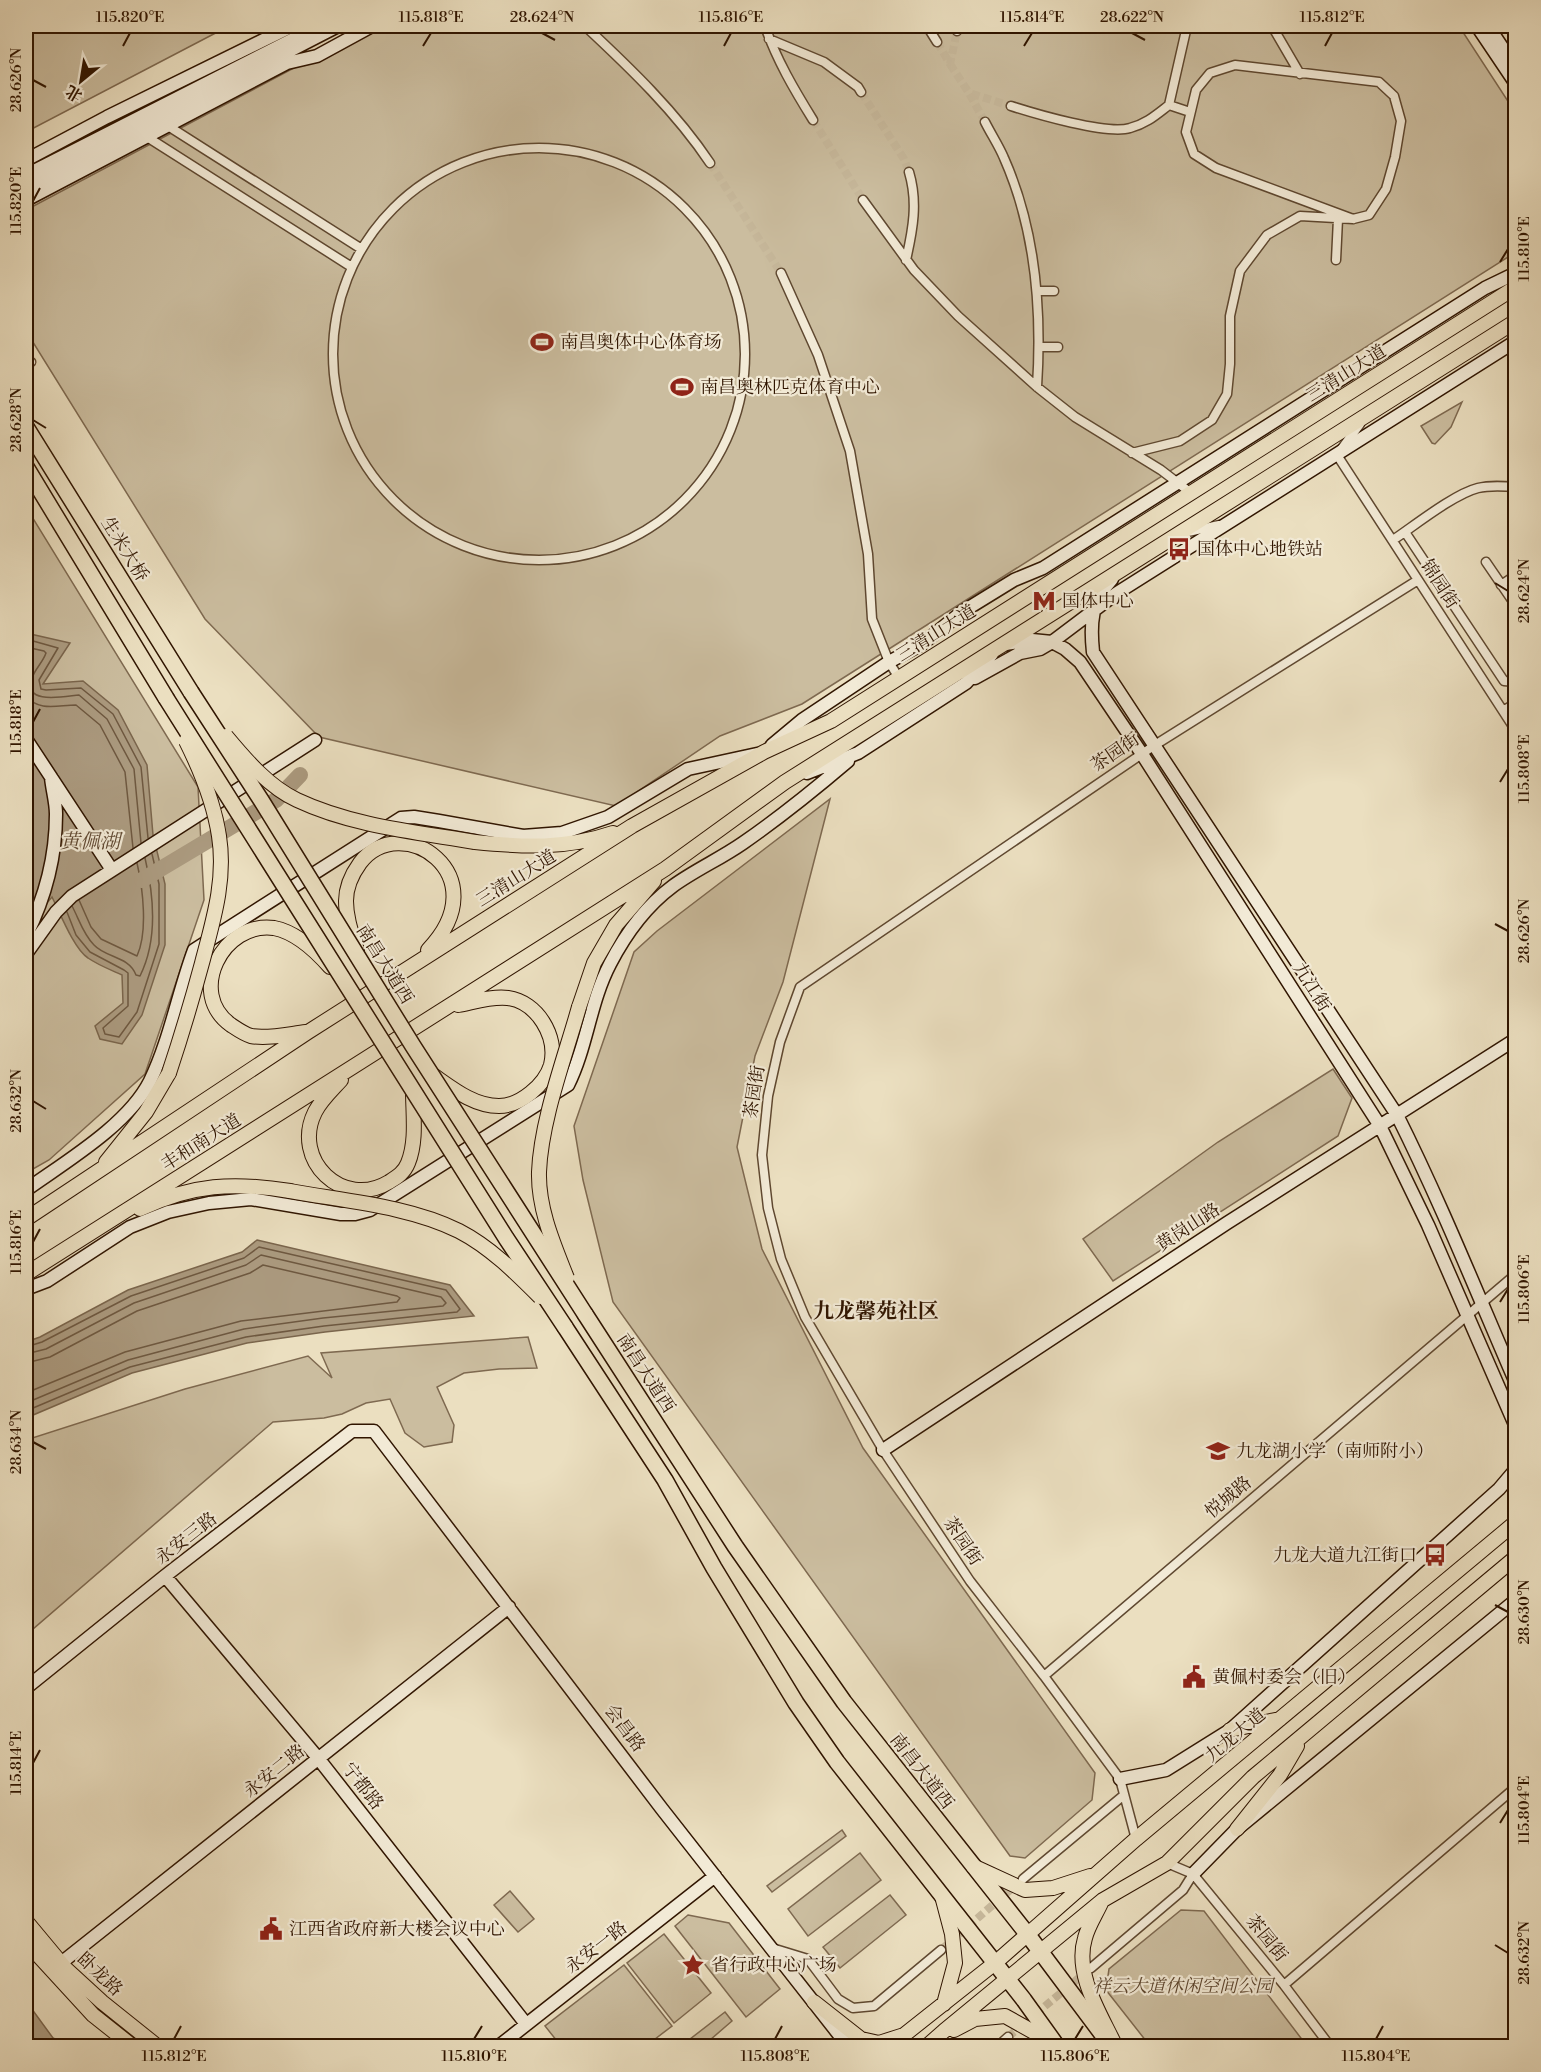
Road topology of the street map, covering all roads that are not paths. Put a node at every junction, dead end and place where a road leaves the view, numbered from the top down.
1 (292, 26) edge
2 (319, 26) edge
3 (338, 26) edge
4 (372, 26) edge
5 (585, 26) edge
6 (765, 26) edge
7 (927, 26) edge
8 (1187, 26) edge
9 (1272, 26) edge
10 (1478, 26) edge
11 (1488, 26) edge
12 (770, 39) junction
13 (937, 42) tunnel mouth
14 (1515, 68) edge
15 (1300, 74) junction
16 (1515, 84) edge
17 (861, 92) tunnel mouth
18 (1169, 105) junction
19 (1011, 106) tunnel mouth
20 (1190, 112) junction
21 (158, 119) junction
22 (813, 120) tunnel mouth
23 (985, 122) tunnel mouth
24 (136, 130) junction
25 (26, 160) edge
26 (710, 163) tunnel mouth
27 (909, 172) tunnel mouth
28 (26, 175) edge
29 (26, 187) edge
30 (26, 200) edge
31 (863, 200) tunnel mouth
32 (1338, 219) junction
33 (1353, 219) junction
34 (360, 248) junction
35 (906, 260) junction
36 (1336, 260) dead end
37 (350, 266) junction
38 (1515, 266) edge
39 (781, 273) tunnel mouth
40 (1515, 273) edge
41 (1515, 287) edge
42 (1485, 288) junction
43 (1038, 291) junction
44 (1054, 291) dead end
45 (1515, 321) edge
46 (1515, 341) edge
47 (1058, 346) dead end
48 (1040, 347) junction
49 (1037, 387) junction
50 (1370, 411) junction
51 (26, 427) edge
52 (1132, 453) junction
53 (1337, 455) junction
54 (26, 467) edge
55 (1178, 483) junction
56 (1515, 487) edge
57 (1191, 493) junction
58 (1227, 524) junction
59 (1405, 532) junction
60 (1176, 535) junction
61 (1393, 540) junction
62 (1486, 562) dead end
63 (1123, 568) junction
64 (1515, 575) edge
65 (1418, 580) junction
66 (1502, 585) junction
67 (1515, 606) edge
68 (1094, 610) junction
69 (1052, 642) junction
70 (1001, 644) junction
71 (889, 662) junction
72 (899, 678) junction
73 (1515, 682) edge
74 (966, 683) junction
75 (191, 692) junction
76 (165, 698) junction
77 (1515, 703) edge
78 (1503, 711) junction
79 (1515, 731) edge
80 (26, 739) edge
81 (315, 740) dead end
82 (1155, 745) junction
83 (764, 752) junction
84 (858, 753) junction
85 (1142, 754) junction
86 (51, 777) junction
87 (785, 782) junction
88 (632, 826) junction
89 (664, 869) junction
90 (112, 870) junction
91 (26, 936) edge
92 (26, 954) edge
93 (362, 963) junction
94 (414, 965) junction
95 (345, 983) junction
96 (366, 995) joint
97 (448, 1007) junction
98 (308, 1032) junction
99 (1515, 1040) edge
100 (350, 1069) junction
101 (433, 1076) junction
102 (413, 1091) junction
103 (1397, 1115) junction
104 (1380, 1126) junction
105 (98, 1171) junction
106 (26, 1190) edge
107 (26, 1219) edge
108 (90, 1233) junction
109 (26, 1274) edge
110 (1515, 1274) edge
111 (26, 1289) edge
112 (576, 1300) junction
113 (1481, 1303) junction
114 (555, 1311) junction
115 (1466, 1316) junction
116 (1515, 1383) edge
117 (1515, 1427) edge
118 (374, 1431) joint
119 (883, 1450) junction
120 (1515, 1469) edge
121 (1515, 1522) edge
122 (1515, 1557) edge
123 (165, 1576) junction
124 (1515, 1600) edge
125 (509, 1607) junction
126 (1044, 1676) junction
127 (26, 1688) edge
128 (1282, 1718) junction
129 (1230, 1730) junction
130 (1302, 1738) junction
131 (318, 1758) junction
132 (1120, 1779) junction
133 (1515, 1787) edge
134 (1124, 1795) junction
135 (1237, 1829) junction
136 (1137, 1839) junction
137 (1167, 1863) junction
138 (973, 1866) junction
139 (1193, 1874) junction
140 (1095, 1875) junction
141 (715, 1876) junction
142 (1023, 1879) tunnel mouth
143 (942, 1896) junction
144 (1103, 1899) junction
145 (26, 1921) edge
146 (1029, 1935) junction
147 (26, 1942) edge
148 (772, 1948) junction
149 (941, 1950) tunnel mouth
150 (1041, 1952) junction
151 (61, 1963) junction
152 (995, 1963) junction
153 (1091, 1968) tunnel mouth
154 (1006, 1979) junction
155 (1284, 1985) junction
156 (814, 2002) junction
157 (944, 2004) junction
158 (526, 2024) junction
159 (1008, 2037) tunnel mouth
160 (929, 2044) edge
161 (1056, 2045) edge
162 (132, 2046) edge
163 (157, 2046) edge
164 (499, 2046) edge
165 (848, 2046) edge
166 (998, 2046) edge
167 (1113, 2046) edge
168 (1330, 2046) edge

1 - 25 street
2 - 21 street
3 - 21 street
4 - 21 street
5 - 26 street
6 - 12 street
7 - 13 street
8 - 18 street
9 - 15 street
10 - 16 street
11 - 14 street
12 - 17 street
12 - 22 street
15 - 20 street
15 - 33 street
18 - 19 street
18 - 20 street
20 - 33 street
21 - 24 street
21 - 24 street
21 - 34 street
23 - 43 street
24 - 28 street
24 - 29 street
24 - 30 street
24 - 37 street
27 - 35 street
31 - 35 street
32 - 33 street
32 - 36 street
32 - 52 street
34 - 37 street
34 - 37 street
35 - 49 street
38 - 42 street
39 - 71 street
40 - 42 street
41 - 57 main road, 三清山大道
42 - 55 street
43 - 44 street
43 - 48 street
45 - 50 main road
46 - 53 street
47 - 48 street
48 - 49 street
49 - 52 street
50 - 53 street
50 - 60 main road
51 - 75 highway, 生米大桥
52 - 55 street
53 - 58 street
53 - 61 street, 锦园街
54 - 76 highway
55 - 57 street
55 - 71 street
56 - 59 street
57 - 72 main road, 三清山大道
58 - 60 street
58 - 68 street
59 - 61 street
59 - 73 street
60 - 63 main road
61 - 65 street, 锦园街
62 - 66 street
63 - 68 street, 九江街
63 - 70 main road
64 - 66 street
65 - 78 street, 锦园街
65 - 82 street, 茶园街
66 - 67 street
68 - 69 street
68 - 82 street, 九江街
69 - 70 street
69 - 74 street
69 - 85 street, 九江街
70 - 74 street
70 - 87 main road
71 - 72 street
71 - 83 street
72 - 83 main road, 三清山大道
74 - 84 street
75 - 88 main road, bridge
75 - 93 highway, 南昌大道西, bridge
76 - 95 highway, bridge
76 - 105 main road, bridge
77 - 78 street
78 - 79 street, 锦园街
80 - 86 street
81 - 90 street
82 - 85 street, 茶园街
82 - 103 street, 九江街
83 - 88 main road, 三清山大道
83 - 106 street
84 - 87 street
84 - 111 street
85 - 104 street, 九江街
85 - 119 street, 茶园街
86 - 90 street
86 - 91 street
87 - 89 main road
88 - 94 main road, 三清山大道
89 - 97 main road
89 - 112 main road, bridge
90 - 92 street
93 - 94 main road, bridge
93 - 101 highway, 南昌大道西, bridge
94 - 96 main road, 三清山大道
95 - 98 main road, bridge
95 - 102 highway, bridge
96 - 98 main road, 丰和南大道
97 - 100 main road, 丰和南大道
97 - 101 main road
98 - 105 main road, 丰和南大道
99 - 103 street, 黄岗山路
100 - 102 main road
100 - 108 main road, 丰和南大道
101 - 112 highway, 南昌大道西, bridge
102 - 114 highway, bridge
103 - 104 street, 黄岗山路
103 - 113 street, 九江街
104 - 115 street, 九江街
104 - 119 street, 黄岗山路
105 - 107 main road, 丰和南大道
108 - 109 main road, 丰和南大道
108 - 114 main road, bridge
110 - 113 street, 悦城路
112 - 138 highway, 南昌大道西, bridge
113 - 115 street, 悦城路
113 - 116 street, 九江街
114 - 143 highway, bridge
115 - 117 street, 九江街
115 - 126 street, 悦城路
118 - 123 street, 永安三路
118 - 125 street, 会昌路
119 - 126 street, 茶园街
120 - 129 street
121 - 128 main road, 九龙大道
122 - 130 main road
123 - 127 street, 永安三路
123 - 131 street, 宁都路
124 - 135 street
125 - 131 street, 永安二路
125 - 141 street, 会昌路
126 - 132 street, 茶园街
128 - 129 main road
128 - 136 main road, 九龙大道
129 - 132 street
130 - 135 main road
130 - 137 main road
131 - 151 street, 永安二路
131 - 158 street, 宁都路
132 - 134 street, 茶园街
133 - 155 street
134 - 136 street, 茶园街
134 - 142 street
135 - 139 street
136 - 140 main road, 九龙大道
137 - 139 street, 茶园街
137 - 144 main road
138 - 140 main road
138 - 146 highway, 南昌大道西
139 - 153 street
139 - 155 street, 茶园街
140 - 146 main road, 九龙大道
141 - 148 street, 会昌路
141 - 158 street, 永安一路
143 - 152 highway
143 - 157 main road
144 - 150 main road
144 - 167 main road
145 - 151 main road, 卧龙路
146 - 150 highway, 南昌大道西
146 - 152 main road, 九龙大道
147 - 162 main road, 卧龙路
148 - 149 street
148 - 156 street, 会昌路
150 - 154 main road
150 - 167 highway, 南昌大道西
151 - 163 main road, 卧龙路
152 - 154 highway
152 - 157 main road, 九龙大道
154 - 160 main road
154 - 161 highway
155 - 168 street, 茶园街
156 - 157 main road, 九龙大道
156 - 165 street, 会昌路
158 - 164 street, 永安一路
159 - 166 street
160 - 161 main road

